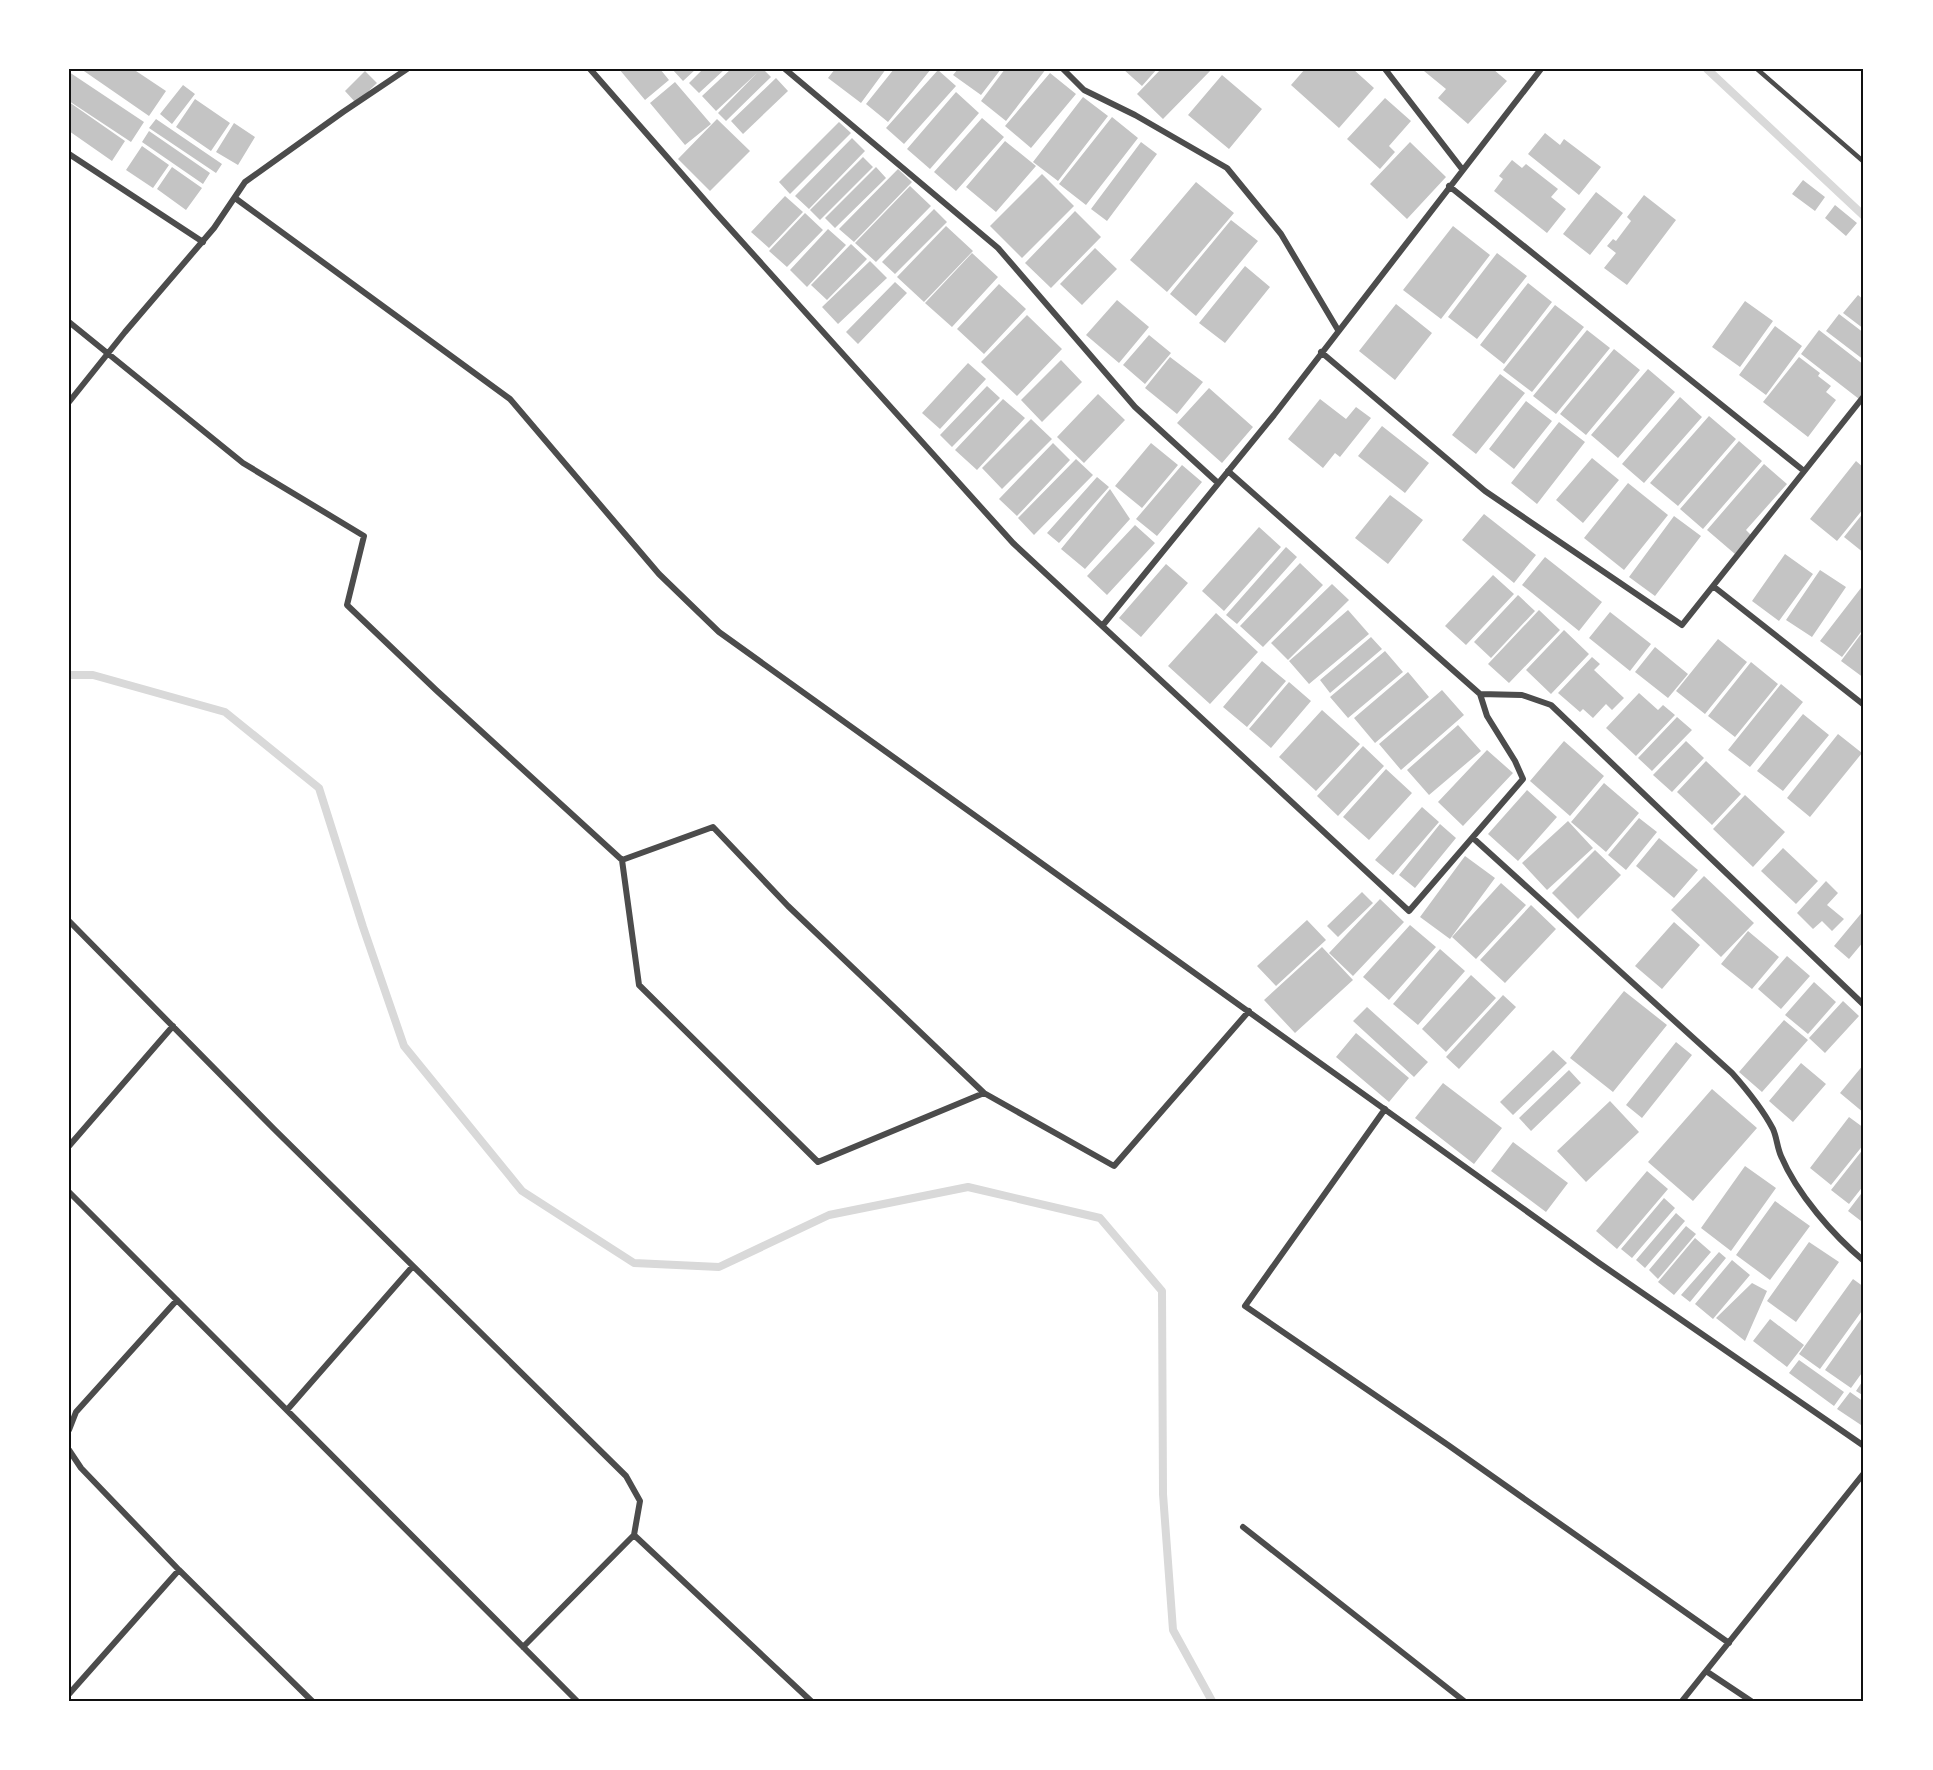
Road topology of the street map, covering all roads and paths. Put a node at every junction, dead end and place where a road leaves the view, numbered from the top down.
1 (407, 69) edge
2 (590, 69) edge
3 (785, 69) edge
4 (1063, 69) edge
5 (1385, 69) edge
6 (1541, 69) edge
7 (1757, 69) edge
8 (69, 154) edge
9 (1864, 162) edge
10 (1462, 169) junction
11 (1449, 186) junction
12 (235, 198) junction
13 (203, 242) junction
14 (69, 322) edge
15 (1338, 330) junction
16 (1321, 352) junction
17 (108, 354) junction
18 (1864, 396) edge
19 (69, 402) edge
20 (1228, 471) junction
21 (1804, 471) junction
22 (1218, 483) junction
23 (1713, 586) junction
24 (1102, 625) junction
25 (1480, 694) junction
26 (1864, 705) edge
27 (1473, 838) junction
28 (622, 860) junction
29 (69, 921) edge
30 (1864, 1005) edge
31 (1249, 1011) junction
32 (173, 1026) junction
33 (984, 1093) junction
34 (1385, 1109) junction
35 (69, 1146) edge
36 (69, 1192) edge
37 (1864, 1261) edge
38 (413, 1266) junction
39 (177, 1300) junction
40 (287, 1410) junction
41 (69, 1430) edge
42 (1864, 1446) edge
43 (69, 1450) edge
44 (1864, 1473) edge
45 (1243, 1527) dead end
46 (634, 1535) junction
47 (179, 1570) junction
48 (1729, 1643) junction
49 (523, 1647) junction
50 (1706, 1671) junction
51 (69, 1694) edge
52 (312, 1701) edge
53 (578, 1701) edge
54 (811, 1701) edge
55 (1464, 1701) edge
56 (1683, 1701) edge
57 (1751, 1701) edge

1 - 12 street
2 - 24 street
3 - 22 street
4 - 15 street
5 - 10 street
6 - 10 street
7 - 9 lane
8 - 13 street
10 - 11 street
11 - 15 street
11 - 21 street
12 - 13 street
12 - 31 street
13 - 17 street
14 - 17 street
15 - 16 street
16 - 20 street
16 - 23 street
17 - 19 street
17 - 28 street
18 - 21 street
20 - 22 street
20 - 25 street
21 - 23 street
22 - 24 street
23 - 26 street
24 - 27 street
25 - 27 street
25 - 30 street
27 - 37 street
28 - 33 street
28 - 33 street
29 - 32 street
31 - 33 street
31 - 34 street
32 - 35 street
32 - 38 street
34 - 42 street
34 - 48 street
36 - 39 street
38 - 40 street
38 - 46 street
39 - 40 street
39 - 41 street
40 - 49 street
43 - 47 street
44 - 48 street
45 - 55 street
46 - 49 street
46 - 54 street
47 - 51 street
47 - 52 street
48 - 50 street
49 - 53 street
50 - 56 street
50 - 57 street

